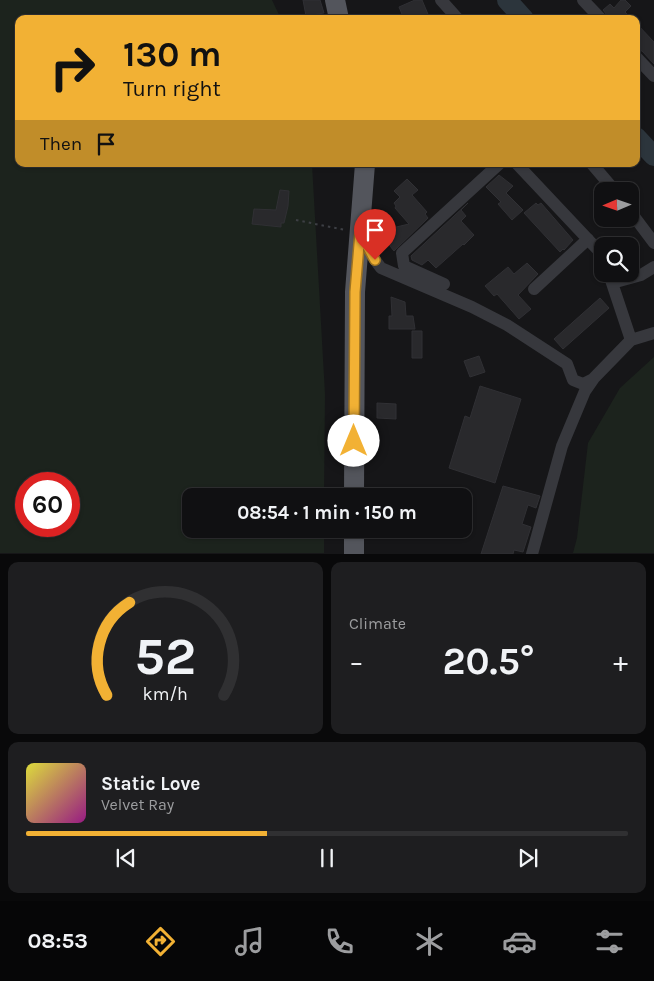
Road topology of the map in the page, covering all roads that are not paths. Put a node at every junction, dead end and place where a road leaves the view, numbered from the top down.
1 (335, 0) edge
2 (441, 0) edge
3 (584, 0) edge
4 (338, 15) edge
5 (454, 15) edge
6 (597, 15) edge
7 (640, 61) edge
8 (654, 76) edge
9 (365, 167) edge
10 (496, 167) edge
11 (520, 167) edge
12 (595, 167) edge
13 (607, 182) edge
14 (639, 223) edge
15 (360, 233) junction
16 (588, 239) junction
17 (654, 243) edge
18 (594, 246) edge
19 (654, 267) edge
20 (639, 275) edge
21 (611, 282) edge
22 (444, 284) dead end
23 (534, 290) dead end
24 (654, 334) edge
25 (631, 340) junction
26 (594, 378) junction
27 (354, 488) edge
28 (354, 538) edge
29 (354, 554) edge
30 (532, 554) edge

1 - 4 main road
2 - 5 street
3 - 6 street
7 - 8 street
9 - 15 main road
10 - 22 street
11 - 16 street
12 - 13 street
14 - 17 street
15 - 26 street
15 - 27 main road
16 - 18 street
16 - 23 street
19 - 20 street
21 - 25 street
24 - 25 street
25 - 26 street
26 - 30 street
28 - 29 main road

